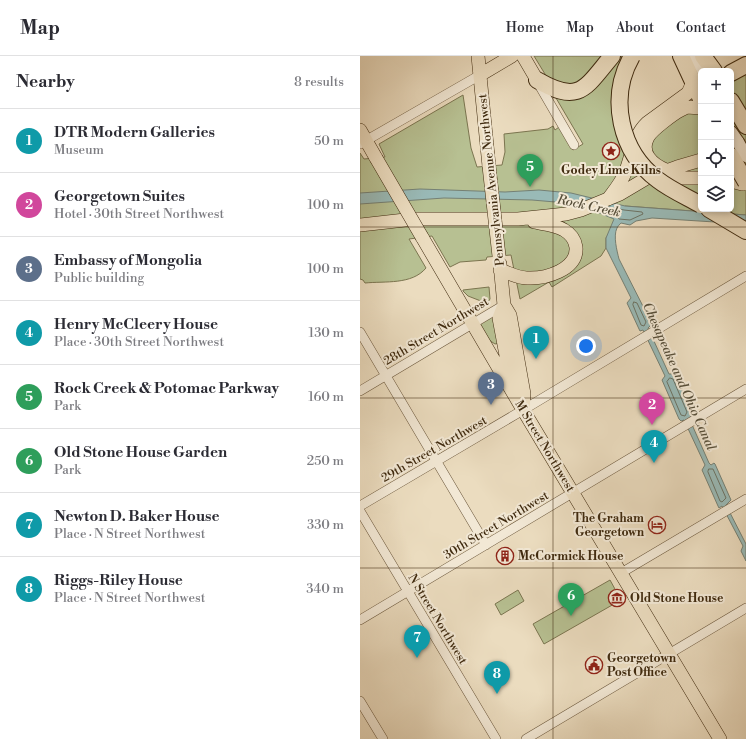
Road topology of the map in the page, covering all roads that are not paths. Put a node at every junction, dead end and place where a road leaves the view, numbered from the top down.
1 (478, 56) edge
2 (512, 56) edge
3 (523, 56) edge
4 (612, 56) edge
5 (632, 56) edge
6 (680, 56) edge
7 (695, 56) edge
8 (703, 56) edge
9 (746, 65) edge
10 (712, 68) edge
11 (698, 72) edge
12 (734, 72) edge
13 (480, 75) junction
14 (698, 76) edge
15 (698, 78) edge
16 (536, 80) junction
17 (731, 104) edge
18 (698, 108) edge
19 (736, 133) edge
20 (362, 138) edge
21 (574, 145) dead end
22 (746, 156) edge
23 (698, 161) edge
24 (734, 165) edge
25 (698, 169) edge
26 (668, 174) junction
27 (698, 178) edge
28 (740, 182) edge
29 (608, 199) junction
30 (698, 203) edge
31 (714, 212) edge
32 (518, 219) junction
33 (360, 225) edge
34 (746, 231) edge
35 (500, 270) junction
36 (746, 276) edge
37 (504, 305) junction
38 (473, 323) junction
39 (360, 332) edge
40 (509, 342) junction
41 (488, 350) junction
42 (386, 376) junction
43 (746, 389) edge
44 (360, 391) edge
45 (512, 391) junction
46 (523, 410) junction
47 (437, 461) junction
48 (573, 493) junction
49 (746, 499) edge
50 (360, 506) edge
51 (360, 511) edge
52 (486, 545) junction
53 (621, 574) junction
54 (408, 591) junction
55 (746, 608) edge
56 (360, 620) edge
57 (670, 654) junction
58 (360, 702) edge
59 (382, 739) edge
60 (496, 739) edge
61 (526, 739) edge
62 (720, 739) edge

1 - 13 main road, Pennsylvania Avenue Northwest
2 - 13 main road
3 - 16 main road
4 - 16 highway
5 - 30 highway, bridge
6 - 14 highway
7 - 11 main road
8 - 10 highway
9 - 12 highway
13 - 20 street
13 - 35 main road, Pennsylvania Avenue Northwest, bridge
15 - 29 main road
16 - 21 street
17 - 19 highway
18 - 26 main road
19 - 22 main road, bridge
20 - 38 main road, M Street Northwest, bridge
23 - 26 main road
24 - 28 highway, bridge
25 - 26 main road
26 - 27 main road
26 - 29 main road
29 - 32 main road
31 - 34 highway
32 - 33 main road
32 - 35 main road
35 - 37 main road, Pennsylvania Avenue Northwest
36 - 46 street, 29th Street Northwest
37 - 38 street, 28th Street Northwest
37 - 40 main road, Pennsylvania Avenue Northwest
38 - 41 main road, M Street Northwest
38 - 42 street, 28th Street Northwest
39 - 42 street
40 - 41 main road
40 - 45 main road, Pennsylvania Avenue Northwest
40 - 46 main road, Pennsylvania Avenue Northwest
41 - 45 main road, M Street Northwest
42 - 44 street, 28th Street Northwest
42 - 47 street
43 - 48 street, 30th Street Northwest
45 - 46 main road, M Street Northwest
46 - 47 street, 29th Street Northwest
46 - 48 main road, M Street Northwest
47 - 50 street, 29th Street Northwest
47 - 52 street
48 - 52 street, 30th Street Northwest
48 - 53 main road, M Street Northwest
49 - 53 street
51 - 54 street, N Street Northwest
52 - 54 street, 30th Street Northwest
53 - 57 main road, M Street Northwest
54 - 56 street, 30th Street Northwest
54 - 60 street, N Street Northwest
55 - 57 street
57 - 61 street
57 - 62 main road, M Street Northwest
58 - 59 street

